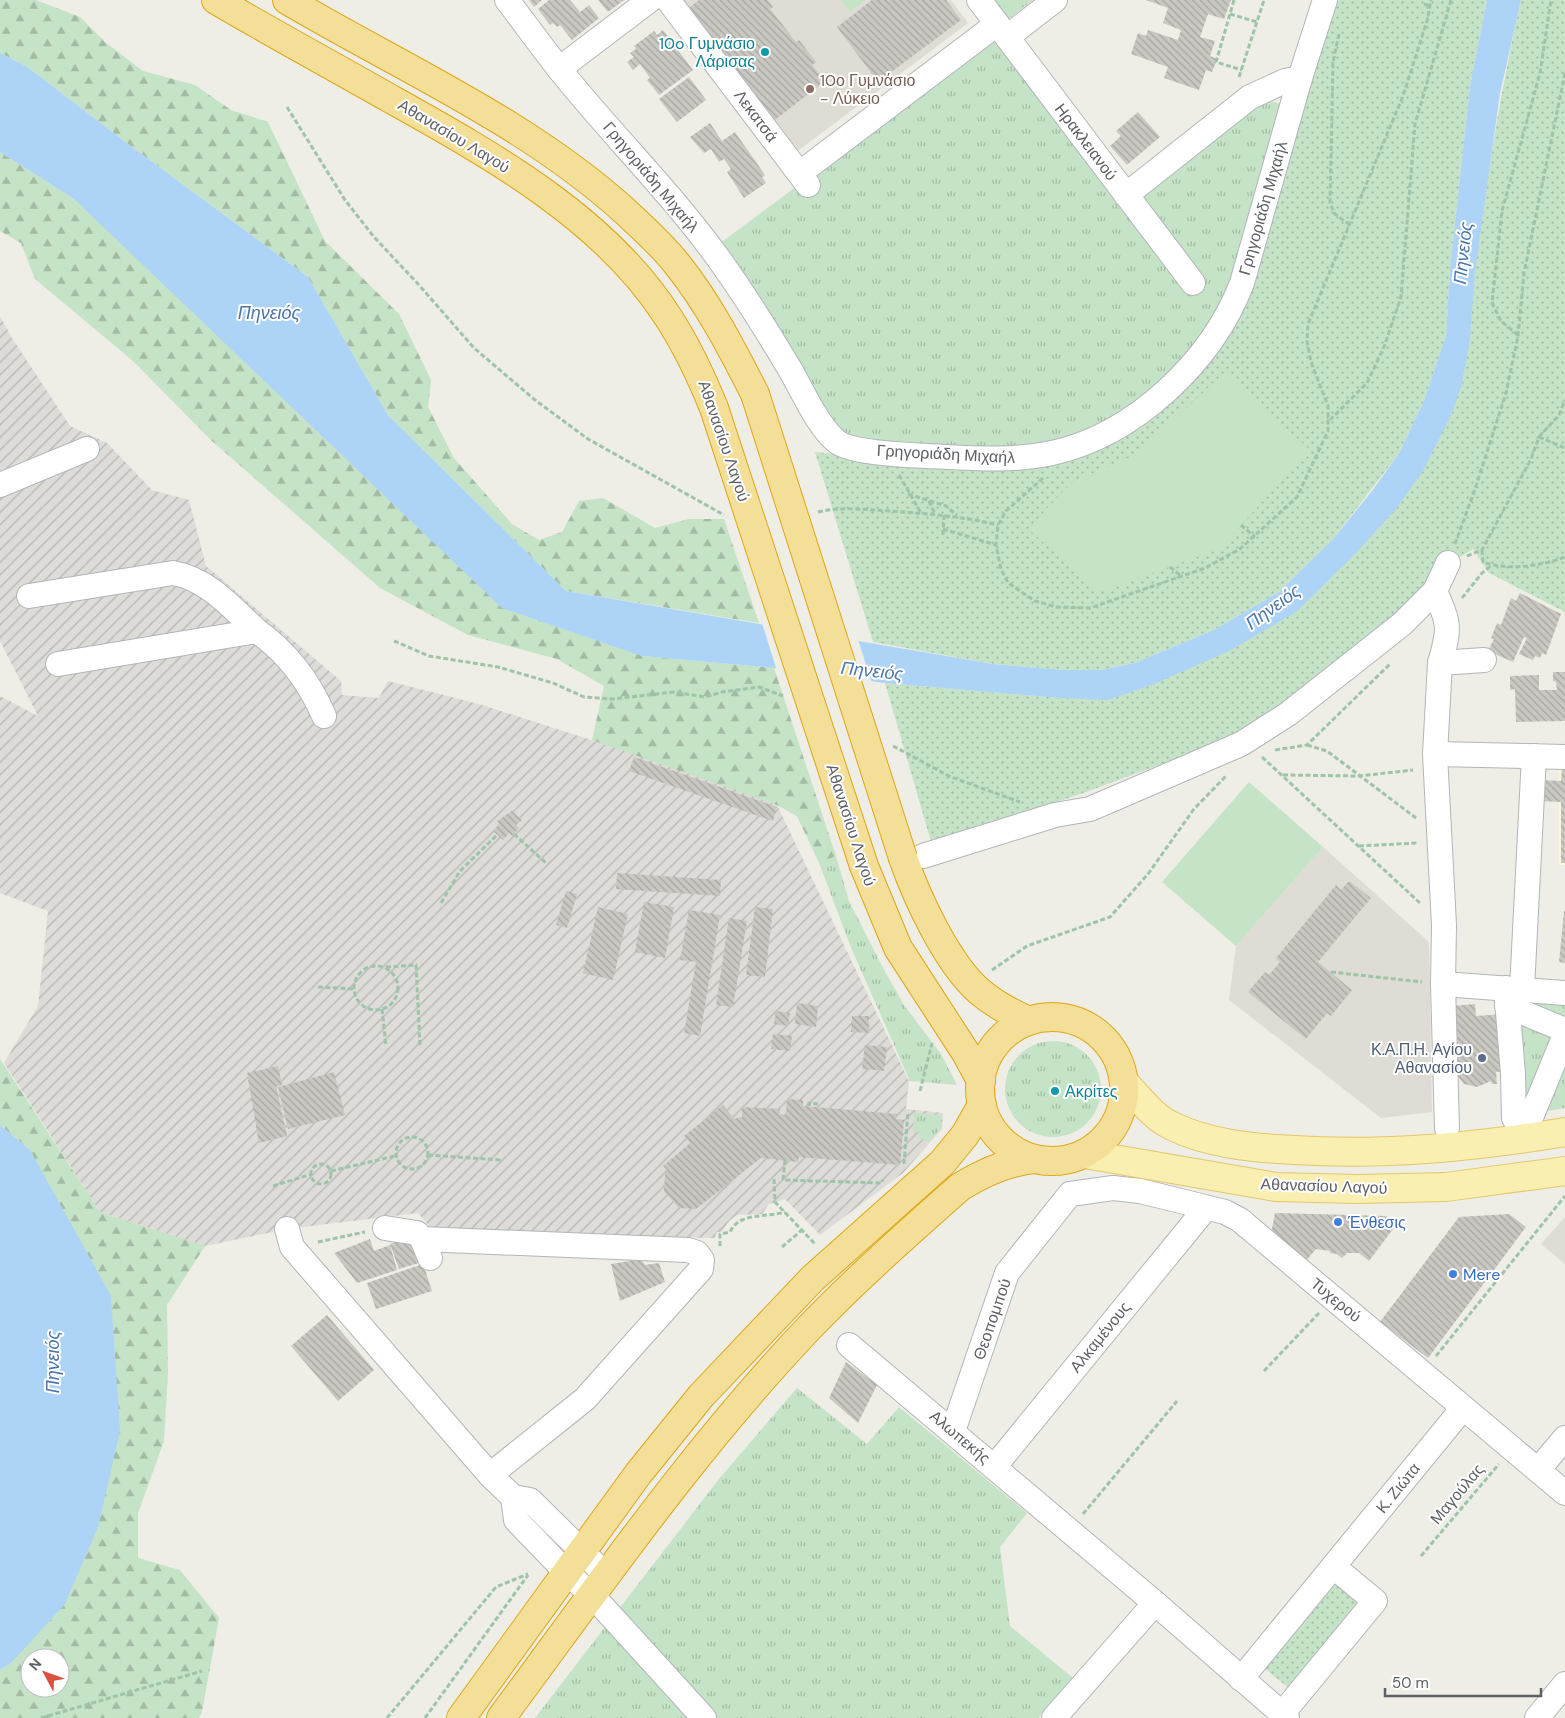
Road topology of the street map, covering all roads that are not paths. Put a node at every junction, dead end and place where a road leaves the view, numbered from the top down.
1 (216, 0) edge
2 (287, 0) edge
3 (507, 0) edge
4 (650, 0) edge
5 (668, 0) edge
6 (979, 0) edge
7 (1055, 0) edge
8 (1325, 0) edge
9 (1002, 30) junction
10 (559, 69) junction
11 (1300, 78) junction
12 (1126, 195) junction
13 (1193, 283) dead end
14 (87, 449) dead end
15 (0, 485) edge
16 (1448, 563) road end
17 (1435, 591) junction
18 (29, 596) dead end
19 (257, 631) junction
20 (1484, 660) dead end
21 (1440, 663) junction
22 (58, 664) dead end
23 (324, 716) dead end
24 (1435, 754) junction
25 (1534, 756) junction
26 (1565, 757) edge
27 (913, 857) junction
28 (1443, 984) junction
29 (1565, 993) edge
30 (1512, 994) junction
31 (1029, 1021) junction
32 (1565, 1030) edge
33 (1565, 1035) edge
34 (1125, 1083) junction
35 (982, 1093) junction
36 (1447, 1128) dead end
37 (1565, 1132) edge
38 (1085, 1154) junction
39 (1033, 1159) junction
40 (1565, 1171) edge
41 (1070, 1194) joint
42 (1206, 1208) junction
43 (385, 1228) road end
44 (290, 1238) road end
45 (849, 1345) dead end
46 (1463, 1408) junction
47 (953, 1431) junction
48 (1565, 1438) edge
49 (995, 1466) junction
50 (1538, 1470) junction
51 (490, 1475) junction
52 (1565, 1493) edge
53 (573, 1561) junction
54 (1334, 1567) junction
55 (599, 1585) junction
56 (1155, 1603) junction
57 (1241, 1679) junction
58 (1565, 1684) edge
59 (1276, 1714) edge
60 (461, 1718) edge
61 (501, 1718) edge
62 (704, 1718) edge
63 (1054, 1718) edge
64 (1537, 1718) edge

1 - 35 highway, Αθανασίου Λαγού, bridge
2 - 27 highway, bridge
3 - 10 street, Γρηγοριάδη Μιχαήλ
4 - 10 street
5 - 9 street, Λεκατσά
6 - 9 street, Ηρακλειανού
7 - 9 street
8 - 11 street, Γρηγοριάδη Μιχαήλ
9 - 12 street, Ηρακλειανού
10 - 11 street, Γρηγοριάδη Μιχαήλ
11 - 12 street
12 - 13 street, Ηρακλειανού
14 - 15 street
16 - 17 street
17 - 21 street
17 - 27 street
18 - 19 street
19 - 22 street
19 - 23 street
20 - 21 street
21 - 24 street
24 - 25 street
24 - 28 street
25 - 26 street
25 - 30 street
27 - 31 highway
28 - 30 street
28 - 36 street
29 - 30 street
30 - 32 street
30 - 33 street
31 - 34 highway
31 - 35 highway
34 - 37 main road
34 - 38 highway
35 - 39 highway
35 - 53 highway
38 - 39 highway
38 - 40 main road, Αθανασίου Λαγού
39 - 55 highway
41 - 42 street, Τυχερού
41 - 47 street, Θεοπομπού
42 - 46 street, Τυχερού
42 - 49 street, Αλκαμένους
43 - 51 street
44 - 51 street
45 - 47 street, Αλωπεκής
46 - 50 street, Τυχερού
46 - 54 street, Κ. Ζιώτα
47 - 49 street, Αλωπεκής
48 - 50 street
49 - 56 street, Αλωπεκής
50 - 52 street, Τυχερού
51 - 53 street
53 - 55 street
53 - 60 highway
54 - 57 street, Κ. Ζιώτα
54 - 59 street
55 - 61 highway
55 - 62 street
56 - 57 street, Αλωπεκής
56 - 63 street
57 - 59 street, Αλωπεκής
58 - 64 street

